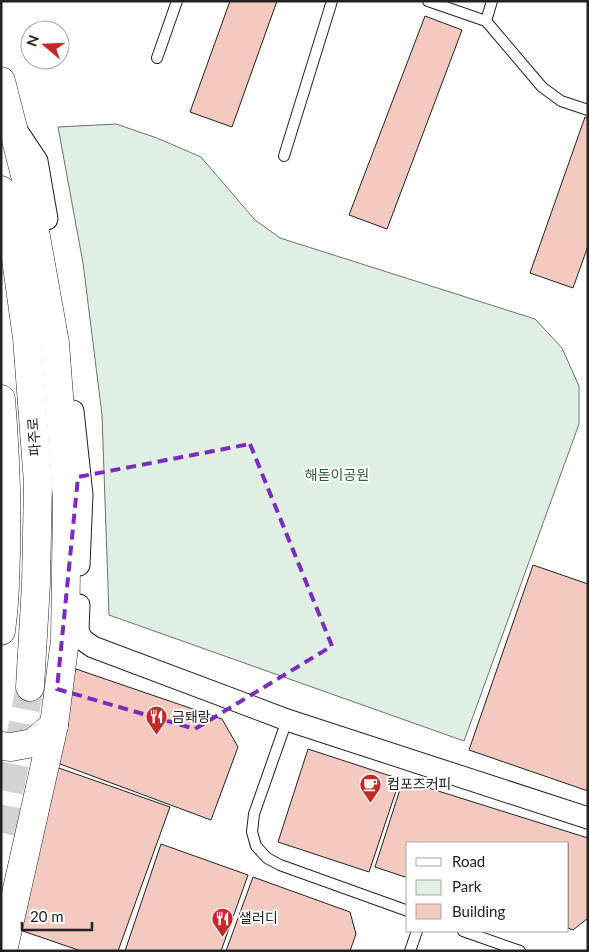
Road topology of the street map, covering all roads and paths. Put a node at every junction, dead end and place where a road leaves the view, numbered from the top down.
1 (177, 1) edge
2 (332, 1) edge
3 (428, 1) edge
4 (492, 1) edge
5 (486, 21) junction
6 (157, 58) dead end
7 (1, 81) edge
8 (588, 110) edge
9 (12, 124) junction
10 (284, 156) dead end
11 (1, 190) edge
12 (1, 399) edge
13 (1, 631) edge
14 (30, 686) tunnel mouth
15 (287, 720) junction
16 (54, 725) junction
17 (1, 746) edge
18 (588, 818) edge
19 (406, 910) edge
20 (417, 932) edge
21 (466, 932) edge
22 (3, 951) edge
23 (410, 951) edge
24 (520, 951) edge

1 - 6 lane
2 - 10 lane
3 - 5 lane
4 - 5 lane
5 - 8 lane
7 - 9 main road
9 - 15 street
9 - 16 main road
11 - 14 main road, 파주로
12 - 13 main road
15 - 18 street
15 - 19 lane
16 - 17 main road
16 - 22 main road
20 - 23 lane
21 - 24 lane

